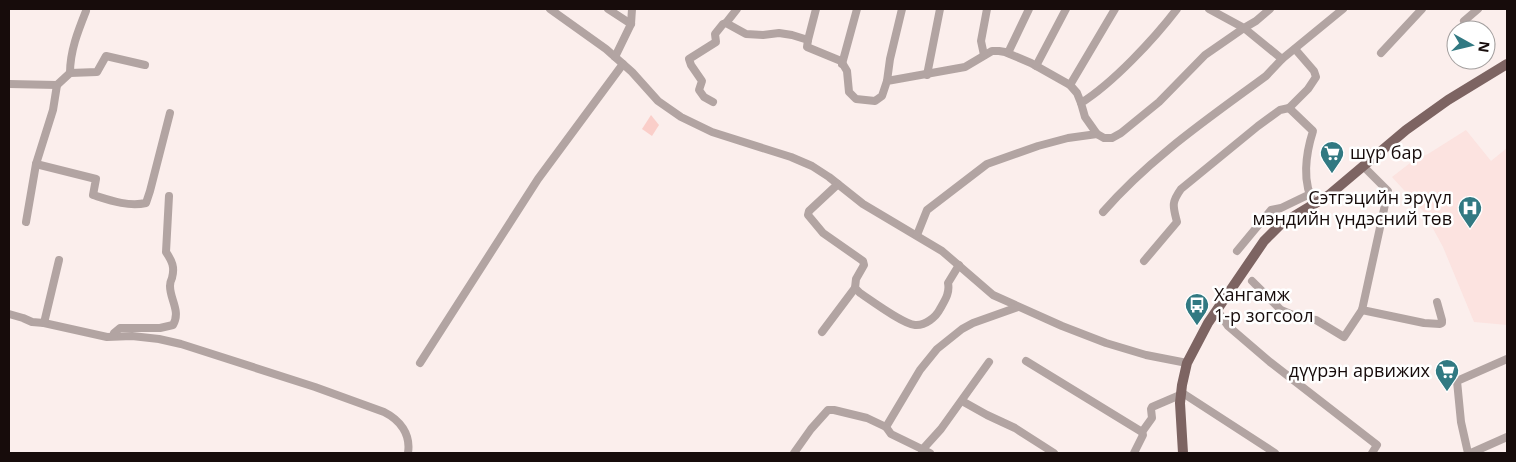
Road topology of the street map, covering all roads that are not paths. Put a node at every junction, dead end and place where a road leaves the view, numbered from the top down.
1 (550, 9) edge
2 (608, 9) edge
3 (632, 9) edge
4 (738, 9) edge
5 (816, 9) edge
6 (857, 9) edge
7 (902, 9) edge
8 (940, 9) edge
9 (987, 9) edge
10 (1029, 9) edge
11 (1066, 9) edge
12 (1115, 9) edge
13 (1177, 9) edge
14 (1208, 9) edge
15 (1270, 9) edge
16 (1343, 9) edge
17 (1422, 9) edge
18 (1478, 9) edge
19 (86, 11) dead end
20 (1465, 20) edge
21 (726, 23) junction
22 (631, 24) junction
23 (1244, 28) junction
24 (808, 40) junction
25 (1295, 49) junction
26 (1008, 53) junction
27 (1381, 53) dead end
28 (984, 55) junction
29 (615, 57) junction
30 (1282, 59) junction
31 (623, 64) junction
32 (842, 64) junction
33 (1507, 64) edge
34 (145, 65) dead end
35 (1036, 66) junction
36 (70, 73) junction
37 (927, 75) junction
38 (887, 81) junction
39 (9, 84) edge
40 (57, 85) junction
41 (1070, 85) junction
42 (713, 102) dead end
43 (1081, 103) junction
44 (1289, 108) junction
45 (170, 113) dead end
46 (1097, 134) junction
47 (36, 164) junction
48 (1364, 167) junction
49 (838, 184) junction
50 (169, 196) dead end
51 (1312, 199) junction
52 (1102, 212) dead end
53 (26, 222) dead end
54 (917, 235) junction
55 (1237, 251) dead end
56 (59, 260) dead end
57 (1144, 261) dead end
58 (959, 265) junction
59 (1252, 281) dead end
60 (855, 288) junction
61 (1437, 302) dead end
62 (1018, 307) junction
63 (1217, 310) junction
64 (1362, 310) junction
65 (9, 314) edge
66 (44, 323) junction
67 (822, 332) dead end
68 (113, 336) junction
69 (1507, 359) edge
70 (1026, 361) dead end
71 (989, 362) dead end
72 (420, 363) dead end
73 (1187, 363) junction
74 (1181, 393) junction
75 (962, 401) junction
76 (886, 427) junction
77 (1142, 432) junction
78 (1507, 437) edge
79 (1262, 449) edge
80 (926, 451) edge
81 (408, 453) edge
82 (794, 453) edge
83 (1054, 453) edge
84 (1134, 453) edge
85 (1183, 453) edge
86 (1275, 453) edge
87 (1372, 453) edge
88 (1470, 453) edge

1 - 29 street
2 - 22 street
3 - 22 street
4 - 21 street
5 - 24 street
6 - 32 street
7 - 38 street
8 - 37 street
9 - 28 street
10 - 26 street
11 - 35 street
12 - 41 street
13 - 43 street
14 - 23 street
15 - 23 street
16 - 25 street
17 - 27 street
18 - 20 street
19 - 36 street
21 - 24 street
21 - 42 street
22 - 29 street
23 - 30 street
23 - 46 street
24 - 32 street
25 - 30 street
25 - 44 street
26 - 28 street
26 - 35 street
28 - 37 street
29 - 31 street
30 - 52 street
31 - 49 street
31 - 72 street
32 - 38 street
33 - 48 main road
34 - 36 street
35 - 41 street
36 - 40 street
37 - 38 street
39 - 40 street
40 - 47 street
41 - 43 street
43 - 46 street
44 - 51 street
44 - 57 street
45 - 47 street
46 - 54 street
47 - 53 street
48 - 51 main road
48 - 64 street
49 - 54 street
49 - 60 street
50 - 68 street
51 - 55 street
51 - 63 main road
54 - 58 street
56 - 66 street
58 - 60 street
58 - 62 street
59 - 64 street
60 - 67 street
61 - 64 street
62 - 73 street
62 - 76 street
63 - 73 main road
63 - 87 street
65 - 66 street
66 - 68 street
68 - 81 street
69 - 88 street
70 - 77 street
71 - 75 street
73 - 74 main road
74 - 77 street
74 - 79 street
74 - 85 main road
75 - 80 street
75 - 83 street
76 - 80 street
76 - 82 street
77 - 84 street
78 - 88 street
79 - 86 street

